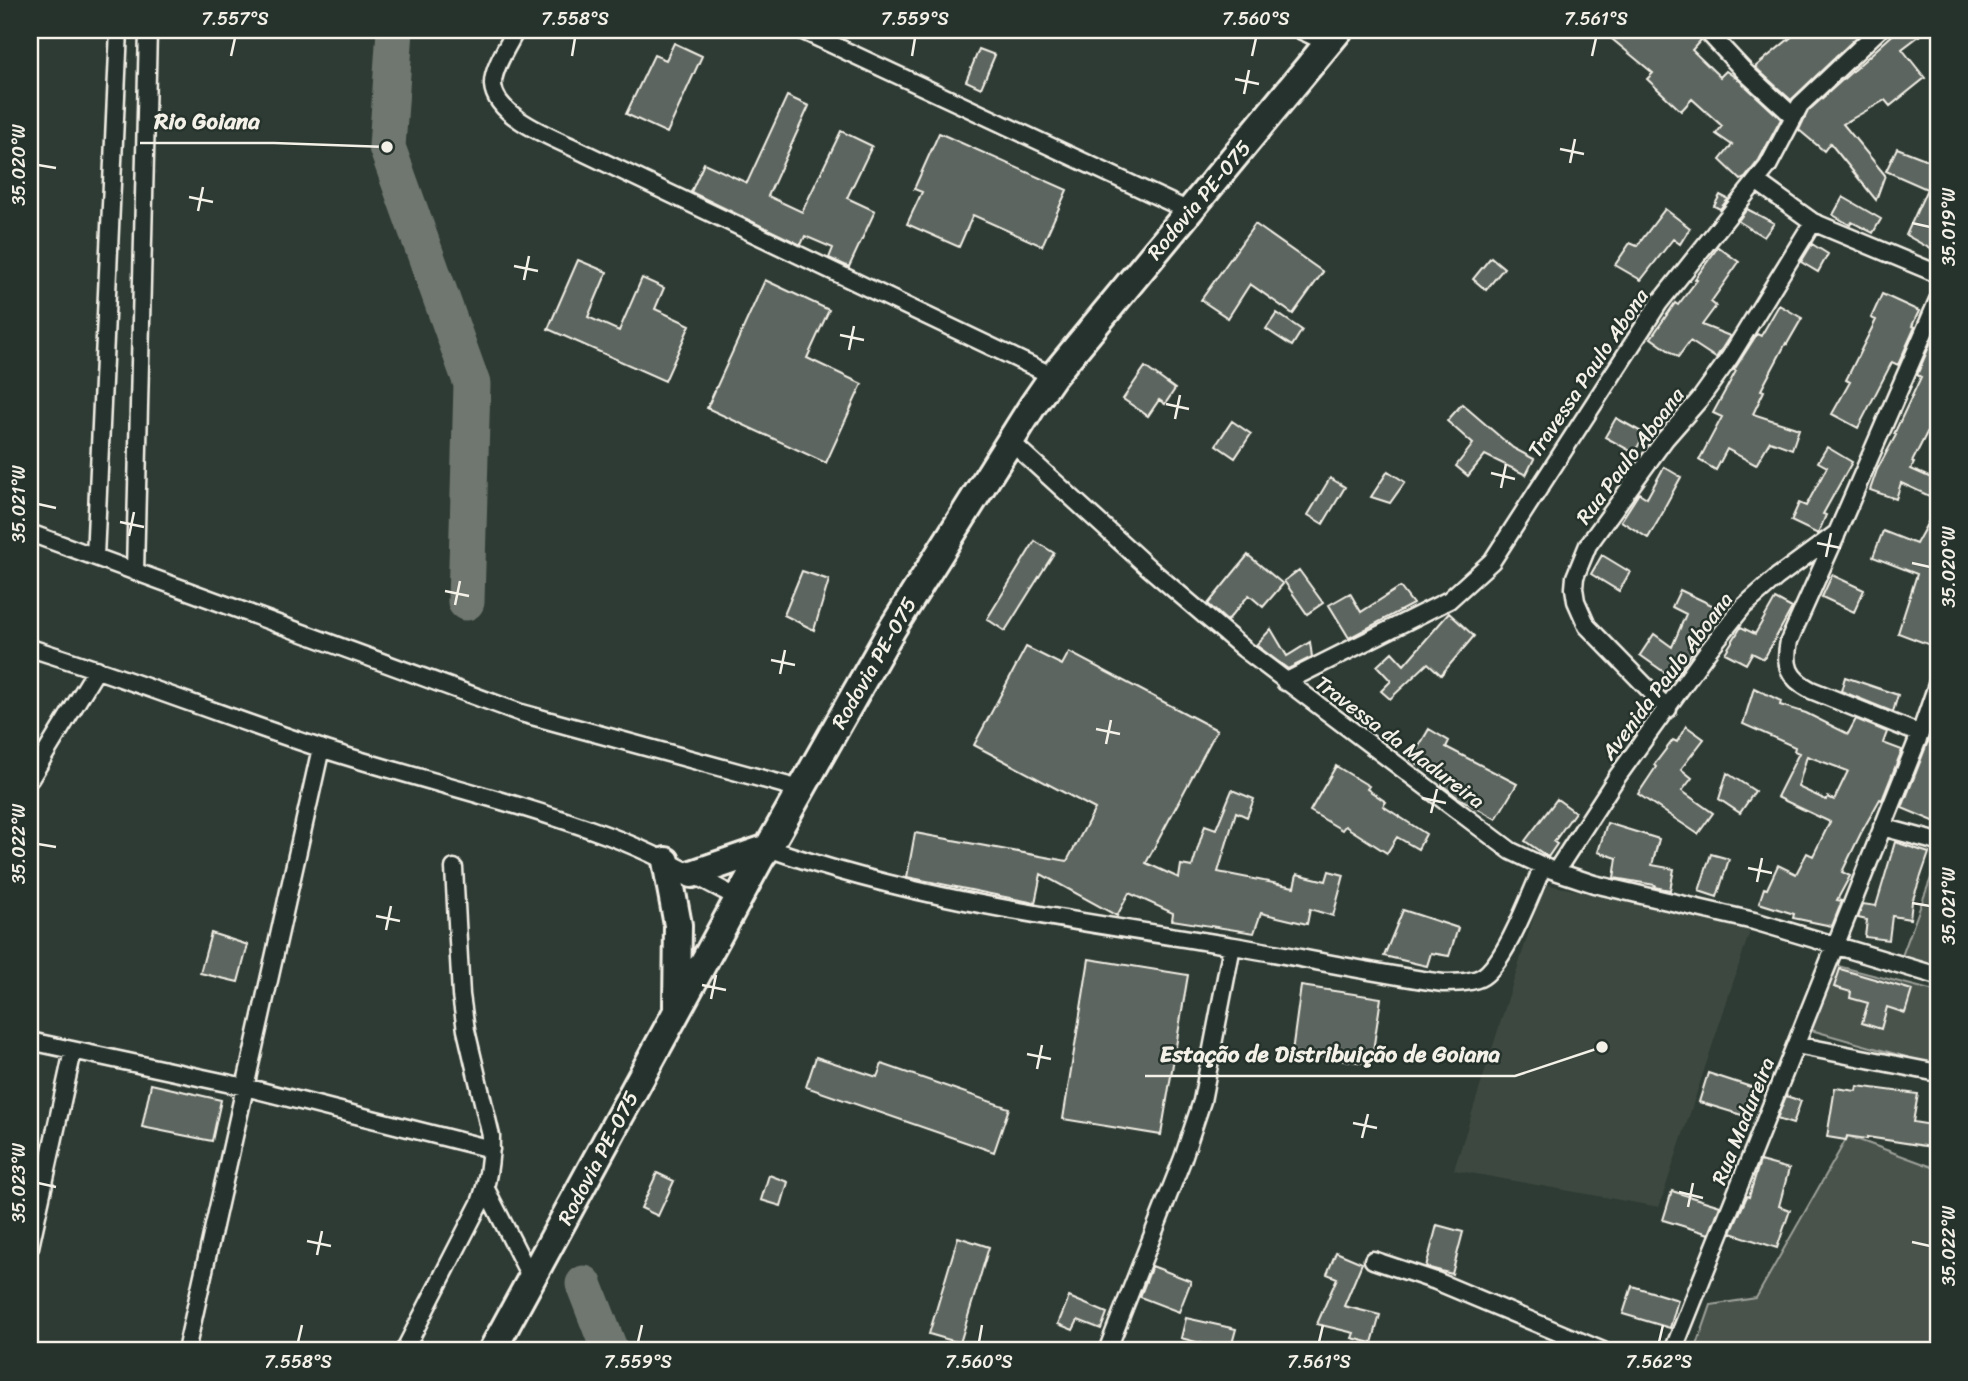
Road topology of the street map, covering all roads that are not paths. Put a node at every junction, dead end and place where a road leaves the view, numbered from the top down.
1 (119, 30) edge
2 (148, 30) edge
3 (516, 30) edge
4 (801, 30) edge
5 (1300, 30) edge
6 (1706, 30) edge
7 (1879, 30) edge
8 (1333, 36) edge
9 (1794, 117) junction
10 (1756, 181) junction
11 (1189, 211) junction
12 (1813, 222) junction
13 (1938, 274) edge
14 (1938, 300) edge
15 (1053, 376) junction
16 (1010, 440) junction
17 (30, 533) edge
18 (1837, 533) junction
19 (95, 557) junction
20 (135, 572) junction
21 (30, 649) edge
22 (97, 669) junction
23 (1285, 682) junction
24 (1938, 682) edge
25 (1668, 709) junction
26 (1920, 734) junction
27 (321, 748) junction
28 (30, 779) edge
29 (800, 789) junction
30 (1882, 827) junction
31 (1938, 842) edge
32 (768, 848) junction
33 (666, 861) junction
34 (454, 868) dead end
35 (1550, 868) junction
36 (692, 874) junction
37 (738, 898) junction
38 (1836, 944) junction
39 (1232, 946) junction
40 (1938, 975) edge
41 (677, 1011) junction
42 (30, 1041) edge
43 (1796, 1045) junction
44 (73, 1051) junction
45 (1938, 1073) edge
46 (245, 1087) junction
47 (491, 1149) junction
48 (486, 1189) junction
49 (30, 1247) edge
50 (1373, 1259) dead end
51 (532, 1280) junction
52 (186, 1351) edge
53 (404, 1351) edge
54 (492, 1351) edge
55 (1107, 1351) edge
56 (1603, 1351) edge
57 (1673, 1351) edge

1 - 19 street
2 - 20 street
3 - 15 street
4 - 11 street
5 - 8 street
6 - 9 street
7 - 9 street, Travessa Paulo Abona
8 - 11 main road, Rodovia PE-075
9 - 10 street, Travessa Paulo Abona
10 - 12 street
10 - 23 street, Travessa Paulo Abona
11 - 15 main road, Rodovia PE-075
12 - 13 street
12 - 25 street, Rua Paulo Aboana
14 - 18 street
15 - 16 main road, Rodovia PE-075
16 - 23 street, Travessa da Madureira
16 - 29 main road, Rodovia PE-075
17 - 19 street
18 - 25 street, Avenida Paulo Aboana
18 - 26 street
19 - 20 street
20 - 29 street
21 - 22 street
22 - 27 street
22 - 28 street
23 - 35 street, Travessa da Madureira
24 - 26 street, Rua Madureira
25 - 35 street, Avenida Paulo Aboana
26 - 30 street, Rua Madureira
27 - 33 street
27 - 46 street
29 - 32 main road, Rodovia PE-075
30 - 31 street
30 - 38 street, Rua Madureira
32 - 36 main road
32 - 37 main road, Rodovia PE-075
32 - 39 street, Avenida Paulo Aboana
33 - 36 street
33 - 41 main road
34 - 47 street
35 - 38 street, Travessa da Madureira
35 - 39 street, Avenida Paulo Aboana
36 - 37 street
37 - 41 main road, Rodovia PE-075
38 - 40 street
38 - 43 street, Rua Madureira
39 - 55 street
41 - 51 main road, Rodovia PE-075
42 - 44 street
43 - 45 street
43 - 57 street, Rua Madureira
44 - 46 street
44 - 49 street
46 - 47 street
46 - 52 street
47 - 48 street
48 - 51 street
48 - 53 street
50 - 56 street
51 - 54 main road, Rodovia PE-075

